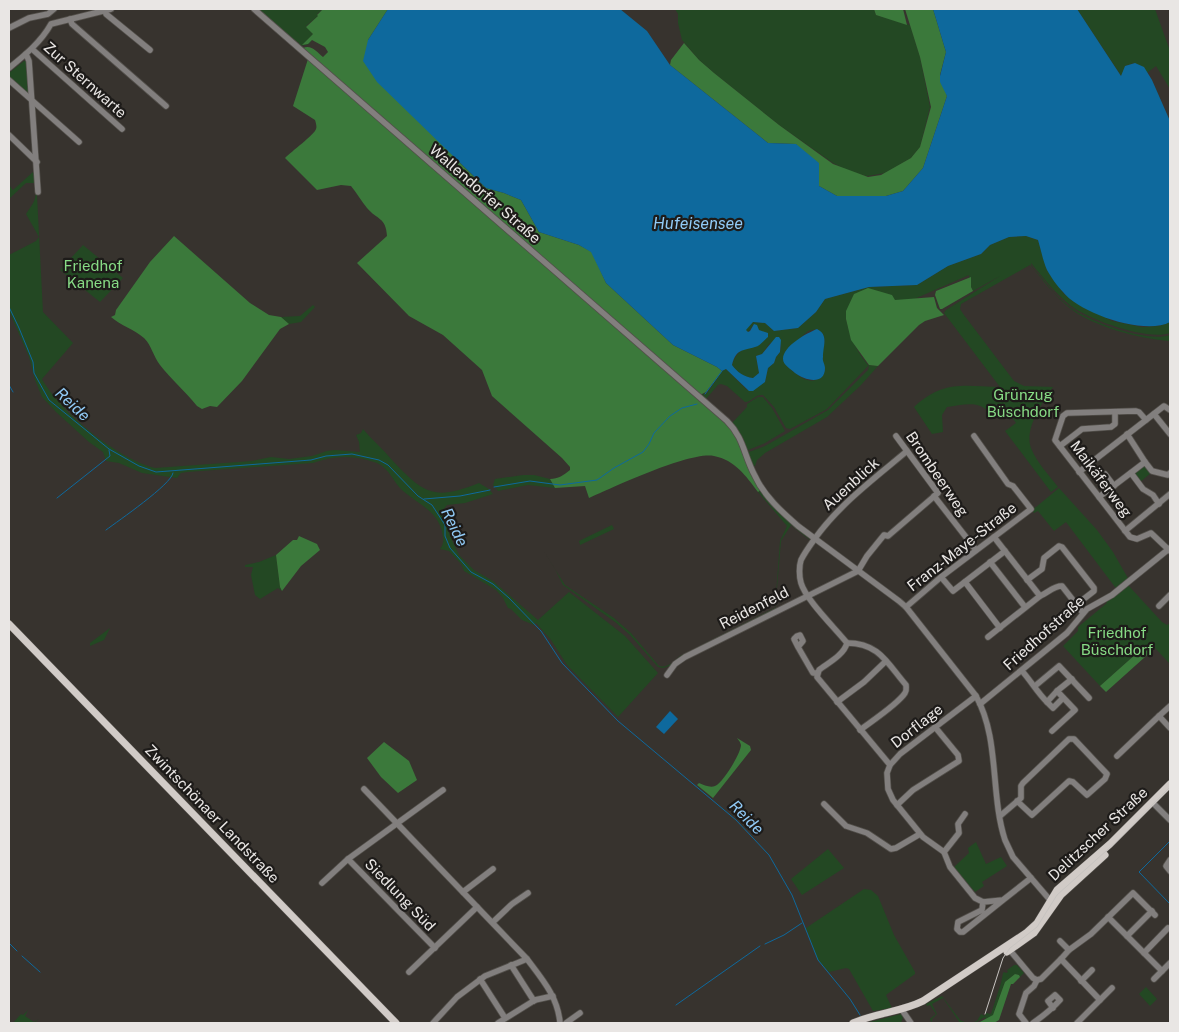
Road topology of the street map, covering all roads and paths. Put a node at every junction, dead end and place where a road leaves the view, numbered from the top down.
1 (54, 9) edge
2 (254, 9) edge
3 (108, 10) edge
4 (48, 14) junction
5 (70, 19) junction
6 (51, 24) junction
7 (9, 28) edge
8 (150, 50) dead end
9 (29, 51) junction
10 (9, 68) edge
11 (9, 80) edge
12 (32, 100) junction
13 (166, 106) dead end
14 (122, 129) dead end
15 (9, 135) edge
16 (80, 142) dead end
17 (37, 162) junction
18 (38, 192) dead end
19 (1170, 410) edge
20 (1114, 412) junction
21 (1154, 414) junction
22 (1146, 420) junction
23 (1127, 434) junction
24 (1170, 434) edge
25 (896, 436) dead end
26 (974, 436) dead end
27 (1060, 446) junction
28 (907, 451) junction
29 (1145, 462) junction
30 (1079, 472) junction
31 (1131, 473) junction
32 (1170, 473) edge
33 (1105, 474) dead end
34 (1114, 486) junction
35 (1170, 494) edge
36 (934, 496) junction
37 (1099, 497) junction
38 (1159, 504) junction
39 (1125, 531) junction
40 (994, 536) junction
41 (815, 538) junction
42 (976, 550) junction
43 (1170, 550) edge
44 (1004, 551) junction
45 (990, 562) junction
46 (858, 571) junction
47 (941, 577) junction
48 (1027, 580) junction
49 (965, 582) junction
50 (807, 595) junction
51 (1170, 595) edge
52 (1040, 596) junction
53 (1076, 605) junction
54 (1159, 606) dead end
55 (906, 607) junction
56 (1025, 607) junction
57 (1083, 613) junction
58 (9, 624) edge
59 (1000, 628) junction
60 (988, 637) dead end
61 (847, 643) junction
62 (798, 647) dead end
63 (886, 661) junction
64 (1022, 671) junction
65 (817, 674) junction
66 (667, 675) dead end
67 (1072, 679) junction
68 (1036, 686) junction
69 (1057, 692) junction
70 (976, 696) junction
71 (1063, 698) junction
72 (1089, 698) dead end
73 (837, 702) junction
74 (1047, 702) junction
75 (980, 704) junction
76 (1170, 706) edge
77 (1159, 716) junction
78 (935, 727) junction
79 (1170, 728) edge
80 (860, 730) junction
81 (1052, 731) dead end
82 (1117, 756) dead end
83 (890, 765) junction
84 (1170, 784) edge
85 (364, 789) dead end
86 (443, 790) dead end
87 (1170, 790) edge
88 (1017, 801) junction
89 (824, 804) dead end
90 (897, 805) junction
91 (1155, 805) junction
92 (965, 814) dead end
93 (1000, 816) junction
94 (1170, 820) edge
95 (398, 824) junction
96 (920, 834) junction
97 (944, 852) junction
98 (348, 859) junction
99 (1170, 860) edge
100 (494, 869) dead end
101 (1170, 871) edge
102 (1031, 878) junction
103 (322, 884) dead end
104 (463, 892) junction
105 (528, 893) dead end
106 (1051, 899) junction
107 (1003, 900) junction
108 (983, 902) junction
109 (477, 907) junction
110 (1108, 917) junction
111 (493, 922) junction
112 (1168, 928) edge
113 (1127, 936) junction
114 (1060, 941) dead end
115 (435, 948) junction
116 (1008, 948) junction
117 (1069, 950) junction
118 (1144, 953) junction
119 (527, 959) junction
120 (1061, 959) junction
121 (1170, 963) edge
122 (511, 965) junction
123 (1092, 970) dead end
124 (1162, 971) junction
125 (409, 972) dead end
126 (1154, 979) dead end
127 (480, 980) junction
128 (1037, 980) junction
129 (1081, 981) junction
130 (1112, 988) dead end
131 (553, 996) junction
132 (1100, 1000) junction
133 (534, 1001) junction
134 (1053, 1008) dead end
135 (902, 1010) junction
136 (580, 1014) dead end
137 (505, 1018) junction
138 (396, 1023) edge
139 (433, 1023) edge
140 (498, 1023) edge
141 (560, 1023) edge
142 (566, 1023) edge
143 (853, 1023) edge
144 (911, 1023) edge
145 (1026, 1023) edge
146 (1033, 1023) edge
147 (1077, 1023) edge

1 - 4 street
2 - 41 street, Wallendorfer Straße
3 - 5 street
3 - 8 street
4 - 6 street
4 - 7 street
5 - 6 street
5 - 13 street
6 - 9 street
9 - 10 street
9 - 12 street
9 - 14 street, Zur Sternwarte
11 - 12 street
12 - 16 street
12 - 17 street
15 - 17 street
17 - 18 street
19 - 21 street
20 - 22 street, Maikäferweg
20 - 27 street
20 - 27 street, Maikäferweg
21 - 22 street
21 - 24 street
22 - 23 street
23 - 29 street
23 - 30 street
25 - 28 street, Brombeerweg
26 - 40 street, Franz-Maye-Straße
27 - 30 street, Maikäferweg
28 - 36 street, Brombeerweg
28 - 41 street, Auenblick
29 - 31 street
29 - 32 street
30 - 37 street, Maikäferweg
31 - 34 street
31 - 38 street
33 - 34 street
34 - 37 street
35 - 38 street
36 - 42 street, Brombeerweg
36 - 46 street
37 - 39 street, Maikäferweg
38 - 39 street
39 - 43 street, Maikäferweg
40 - 42 street, Franz-Maye-Straße
40 - 44 street
41 - 46 street, Wallendorfer Straße
41 - 50 street, Auenblick
42 - 47 street, Franz-Maye-Straße
43 - 57 street, Friedhofstraße
44 - 45 street
44 - 48 street
45 - 49 street
45 - 56 street
46 - 50 street, Reidenfeld
46 - 55 street, Wallendorfer Straße
47 - 49 street
47 - 55 street, Franz-Maye-Straße
48 - 52 street
48 - 53 street
49 - 59 street
50 - 61 street
50 - 66 street, Reidenfeld
51 - 54 street
52 - 53 street
52 - 56 street
53 - 57 street
55 - 70 street, Wallendorfer Straße
56 - 59 street
57 - 64 street, Friedhofstraße
58 - 138 main road, Zwintschönaer Landstraße
59 - 60 street
61 - 63 street
61 - 65 street
62 - 65 street
63 - 73 street
63 - 80 street
64 - 68 street
64 - 75 street, Friedhofstraße
65 - 73 street
67 - 68 street
67 - 69 street
67 - 72 street
68 - 74 street
69 - 71 street
69 - 74 street
70 - 75 street, Wallendorfer Straße
70 - 78 street, Dorflage
71 - 74 street
71 - 81 street
73 - 80 street
75 - 93 street, Wallendorfer Straße
76 - 77 street
77 - 79 street
77 - 82 street
78 - 83 street, Dorflage
78 - 90 street
80 - 83 street
83 - 90 street, Dorflage
84 - 106 main road, Delitzscher Straße
85 - 95 street
86 - 95 street, Siedlung Süd
87 - 91 main road, Delitzscher Straße
88 - 88 street
88 - 93 street
89 - 96 street
90 - 96 street, Dorflage
91 - 94 street
91 - 106 main road, Delitzscher Straße
92 - 97 street
93 - 102 street, Wallendorfer Straße
95 - 98 street, Siedlung Süd
95 - 104 street
96 - 97 street, Dorflage
97 - 108 street, Dorflage
98 - 103 street, Siedlung Süd
98 - 115 street, Siedlung Süd
99 - 101 street
100 - 104 street
102 - 106 street, Wallendorfer Straße
102 - 107 street
104 - 109 street
105 - 111 street
106 - 116 main road, Delitzscher Straße
107 - 108 street
107 - 108 street
109 - 111 street
109 - 115 street, Siedlung Süd
110 - 113 street
110 - 113 street
110 - 117 street
111 - 119 street
112 - 118 street
113 - 118 street
114 - 117 street
115 - 125 street, Siedlung Süd
116 - 128 street
116 - 135 main road, Delitzscher Straße
117 - 120 street
118 - 124 street
119 - 122 street
119 - 131 street
120 - 128 street
120 - 129 street
121 - 124 street
122 - 127 street
122 - 133 street
123 - 129 street
124 - 126 street
127 - 137 street
127 - 139 street
128 - 145 street
129 - 132 street
130 - 132 street
131 - 133 street
131 - 141 street
132 - 147 street
133 - 137 street
134 - 146 street
135 - 143 main road, Delitzscher Straße
135 - 144 street
136 - 142 street
137 - 140 street

